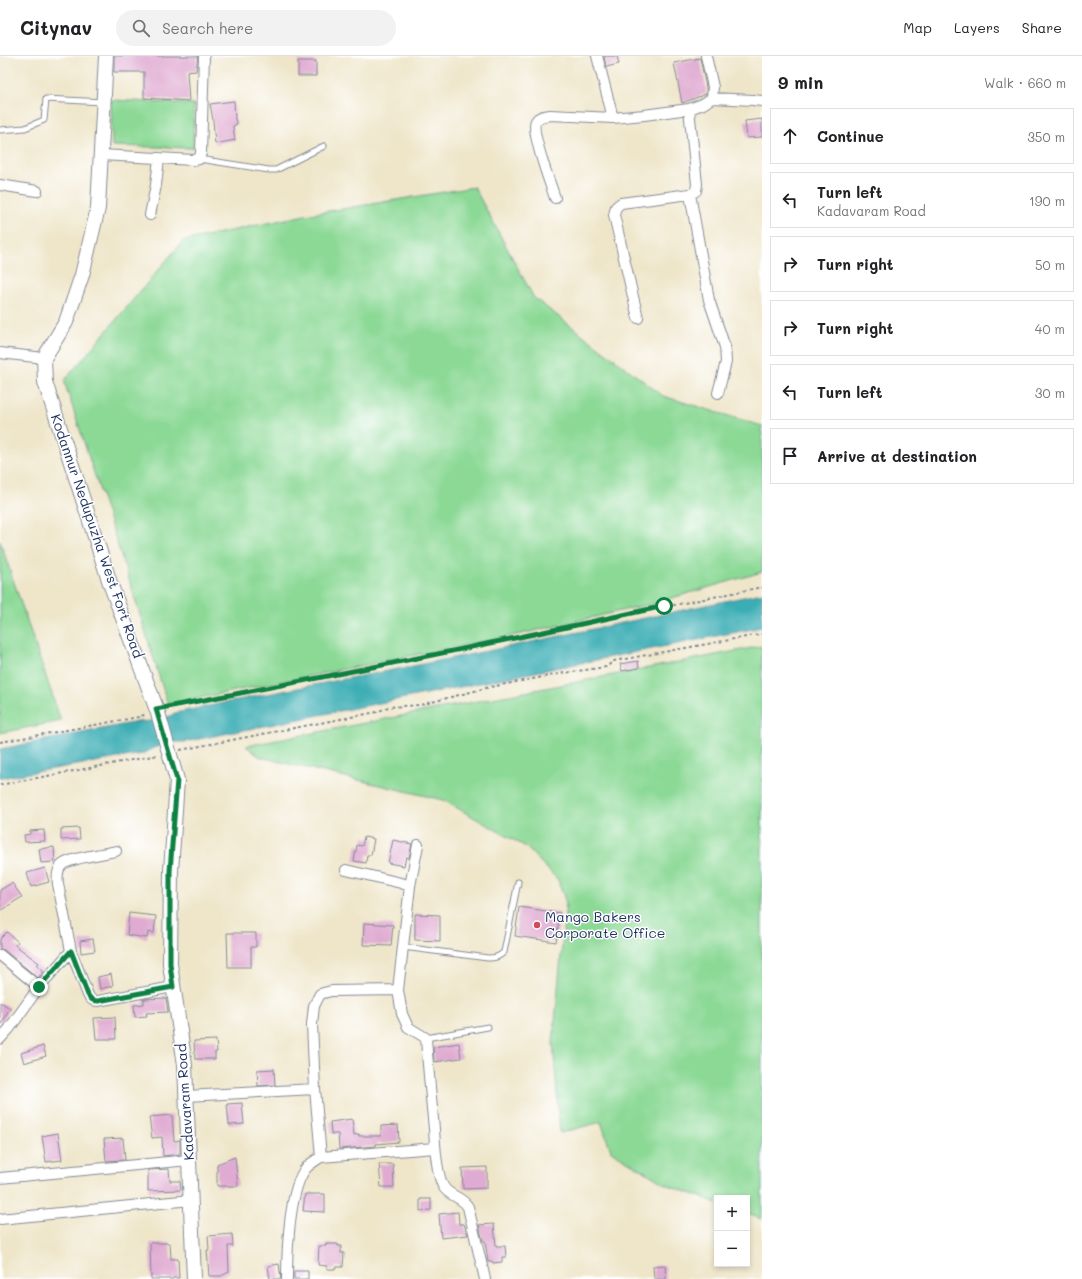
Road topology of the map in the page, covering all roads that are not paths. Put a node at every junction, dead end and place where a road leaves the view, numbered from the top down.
1 (106, 56) edge
2 (204, 56) edge
3 (597, 56) edge
4 (706, 56) edge
5 (712, 98) junction
6 (762, 101) edge
7 (104, 102) junction
8 (689, 109) junction
9 (613, 118) junction
10 (0, 130) edge
11 (324, 146) dead end
12 (102, 155) junction
13 (159, 158) junction
14 (199, 159) junction
15 (0, 185) edge
16 (37, 191) dead end
17 (690, 194) junction
18 (555, 198) dead end
19 (150, 215) dead end
20 (638, 318) dead end
21 (0, 352) edge
22 (44, 358) junction
23 (718, 394) dead end
24 (157, 711) joint
25 (418, 846) dead end
26 (116, 852) dead end
27 (346, 870) dead end
28 (518, 882) dead end
29 (410, 886) junction
30 (403, 947) junction
31 (71, 951) junction
32 (0, 955) edge
33 (39, 987) junction
34 (173, 987) junction
35 (398, 990) junction
36 (488, 1028) dead end
37 (426, 1038) junction
38 (0, 1039) edge
39 (315, 1089) junction
40 (186, 1096) junction
41 (435, 1148) junction
42 (320, 1157) junction
43 (189, 1160) junction
44 (0, 1178) edge
45 (191, 1200) junction
46 (0, 1219) edge
47 (194, 1279) edge
48 (287, 1279) edge
49 (485, 1279) edge

1 - 7 main road
2 - 14 street
3 - 9 street
4 - 5 street
5 - 6 street
5 - 8 street
7 - 10 lane
7 - 12 main road
8 - 9 street
8 - 17 street
9 - 18 street
11 - 14 lane
12 - 13 street
12 - 22 main road
13 - 14 street
13 - 19 street
15 - 16 street
17 - 20 street
17 - 23 street
21 - 22 street
22 - 24 main road, Kodannur Nedupuzha West Fort Road
24 - 34 main road, Kadavaram Road
25 - 29 street
26 - 31 street
27 - 29 street
28 - 30 lane
29 - 30 street
30 - 35 street
31 - 33 street
31 - 34 street
32 - 33 street
33 - 38 street
34 - 40 main road, Kadavaram Road
35 - 37 street
35 - 39 street
36 - 37 lane
37 - 41 street
39 - 40 street
39 - 42 street
40 - 43 main road, Kadavaram Road
41 - 42 street
41 - 49 street
42 - 48 street
43 - 44 street
43 - 45 main road, Kadavaram Road
45 - 46 street
45 - 47 main road, Kadavaram Road

